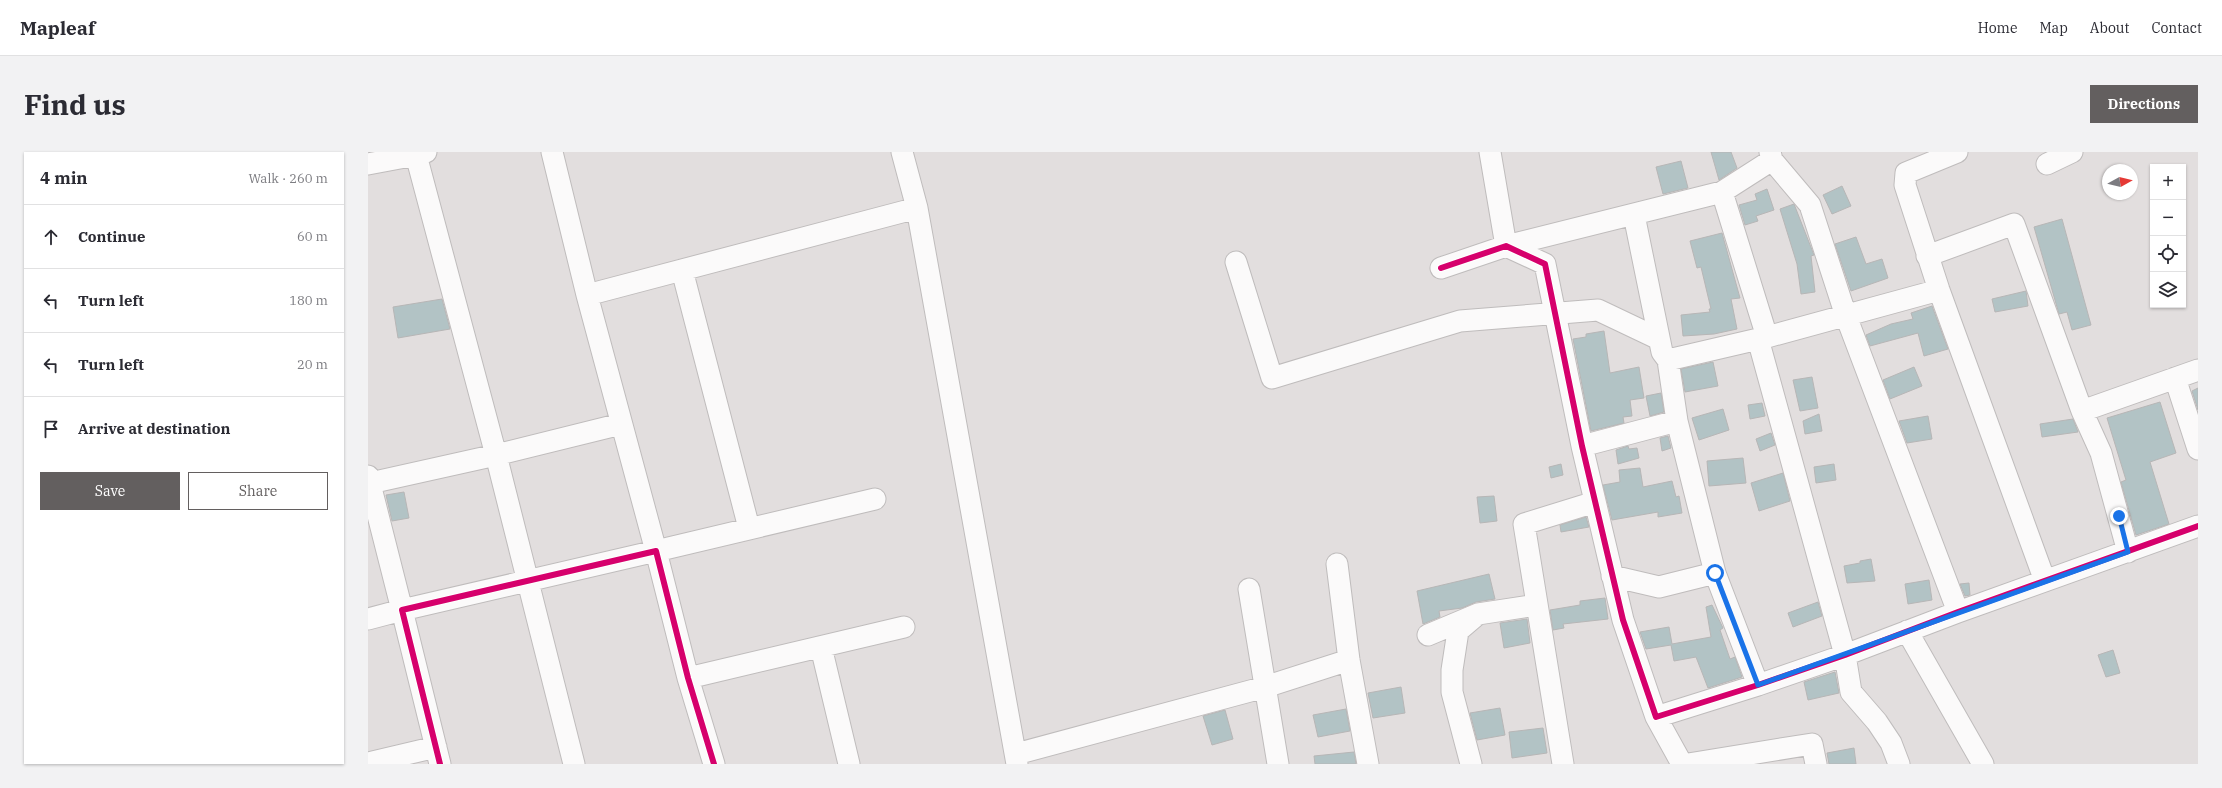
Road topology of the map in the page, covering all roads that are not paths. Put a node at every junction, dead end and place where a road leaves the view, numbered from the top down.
1 (552, 152) edge
2 (902, 152) edge
3 (1490, 152) edge
4 (1957, 152) edge
5 (2072, 152) edge
6 (421, 153) edge
7 (1771, 156) edge
8 (368, 164) edge
9 (2047, 164) dead end
10 (1722, 192) junction
11 (917, 208) junction
12 (1634, 215) junction
13 (1506, 246) junction
14 (1927, 256) junction
15 (1236, 262) dead end
16 (1440, 268) dead end
17 (682, 270) junction
18 (1939, 290) junction
19 (587, 295) junction
20 (1556, 314) junction
21 (1846, 316) junction
22 (1762, 338) junction
23 (1659, 339) junction
24 (1668, 360) junction
25 (2198, 370) edge
26 (2174, 378) junction
27 (2082, 410) junction
28 (1677, 421) junction
29 (621, 424) junction
30 (1582, 446) junction
31 (2198, 449) edge
32 (496, 455) junction
33 (369, 480) edge
34 (875, 499) dead end
35 (1595, 502) junction
36 (2198, 526) edge
37 (749, 528) junction
38 (656, 551) junction
39 (2128, 552) junction
40 (1337, 564) dead end
41 (1715, 573) junction
42 (1612, 576) junction
43 (2045, 581) junction
44 (529, 582) junction
45 (1249, 589) dead end
46 (1537, 605) junction
47 (402, 610) junction
48 (1958, 612) junction
49 (1478, 614) junction
50 (368, 619) edge
51 (904, 627) dead end
52 (1907, 632) junction
53 (1428, 635) dead end
54 (821, 647) junction
55 (1845, 655) junction
56 (1349, 660) junction
57 (688, 678) junction
58 (1758, 685) junction
59 (1265, 687) junction
60 (1656, 717) junction
61 (438, 755) edge
62 (1017, 759) edge
63 (368, 763) edge
64 (1694, 763) edge
65 (574, 764) edge
66 (714, 764) edge
67 (849, 764) edge
68 (1278, 764) edge
69 (1368, 764) edge
70 (1471, 764) edge
71 (1563, 764) edge
72 (1816, 764) edge
73 (1899, 764) edge
74 (1983, 764) edge

1 - 19 street
2 - 11 street
3 - 13 street
4 - 14 street
5 - 9 street
6 - 8 street
6 - 32 street
7 - 10 street
7 - 21 street
10 - 12 street
10 - 22 street
11 - 17 street
11 - 62 street
12 - 13 street
12 - 23 street
13 - 16 street
13 - 20 street
14 - 18 street
14 - 27 street
15 - 20 street
17 - 19 street
17 - 37 street
18 - 21 street
18 - 43 street
19 - 29 street
20 - 23 street
20 - 30 street
21 - 22 street
21 - 48 street
22 - 24 street
22 - 55 street
23 - 24 street
24 - 28 street
25 - 26 street
26 - 27 street
26 - 31 street
27 - 39 street
28 - 30 street
28 - 41 street
29 - 32 street
29 - 38 street
30 - 35 street
32 - 33 street
32 - 44 street
33 - 47 street
34 - 37 street
35 - 42 street
35 - 46 street
36 - 39 street
37 - 38 street
38 - 44 street
38 - 57 street
39 - 43 street
40 - 56 street
41 - 42 street
41 - 58 street
42 - 60 street
43 - 48 street
44 - 47 street
44 - 65 street
45 - 59 street
46 - 49 street
46 - 71 street
47 - 50 street
47 - 61 street
48 - 52 street
49 - 53 street
49 - 70 street
51 - 54 street
52 - 55 street
52 - 74 street
54 - 57 street
54 - 67 street
55 - 58 street
55 - 73 street
56 - 59 street
56 - 69 street
57 - 66 street
58 - 60 street
59 - 62 street
59 - 68 street
60 - 64 street
61 - 63 street
64 - 72 street

